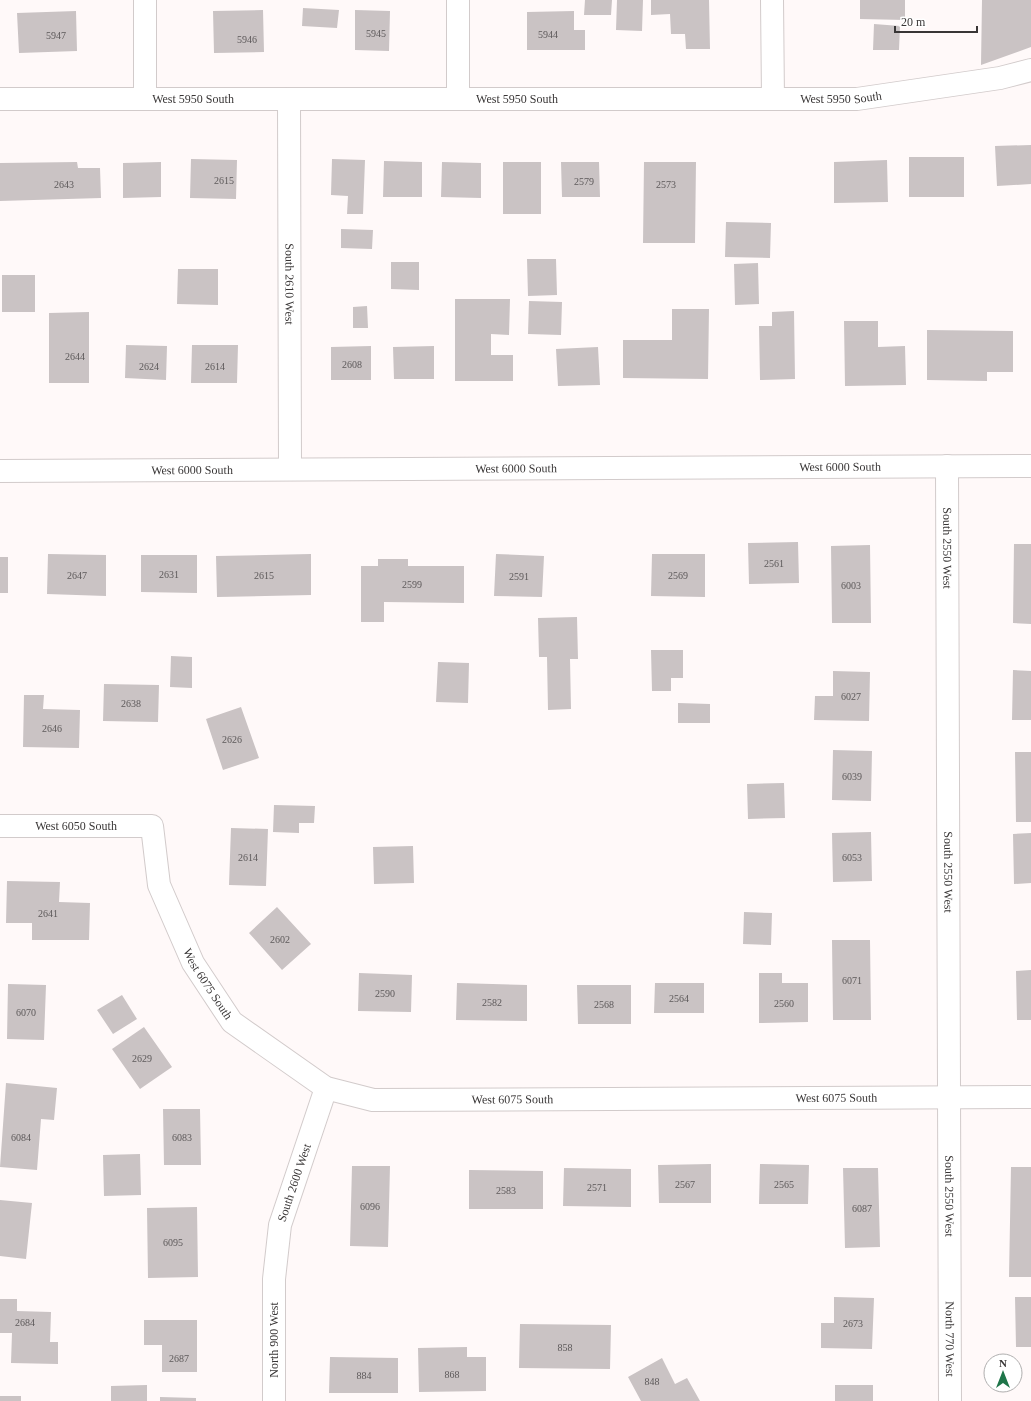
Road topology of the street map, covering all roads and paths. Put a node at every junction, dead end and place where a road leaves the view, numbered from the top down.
1 (145, 0) edge
2 (458, 0) edge
3 (772, 0) edge
4 (1031, 70) edge
5 (0, 99) edge
6 (145, 99) junction
7 (289, 99) junction
8 (458, 99) junction
9 (772, 99) junction
10 (948, 466) junction
11 (1031, 466) edge
12 (290, 469) junction
13 (0, 471) edge
14 (0, 826) edge
15 (152, 826) joint
16 (326, 1088) junction
17 (949, 1097) junction
18 (1031, 1097) edge
19 (950, 1278) joint
20 (274, 1279) joint
21 (274, 1401) edge
22 (950, 1401) edge

1 - 6 street
2 - 8 street
3 - 9 street
4 - 9 street, West 5950 South
5 - 6 street, West 5950 South
6 - 7 street, West 5950 South
7 - 8 street, West 5950 South
7 - 12 street, South 2610 West
8 - 9 street, West 5950 South
10 - 11 street, West 6000 South
10 - 12 street, West 6000 South
10 - 17 street, South 2550 West
12 - 13 street, West 6000 South
14 - 15 street, West 6050 South
15 - 16 street, West 6075 South
16 - 17 street, West 6075 South
16 - 20 street, South 2600 West
17 - 18 street, West 6075 South
17 - 19 street, South 2550 West
19 - 22 street, North 770 West
20 - 21 street, North 900 West

